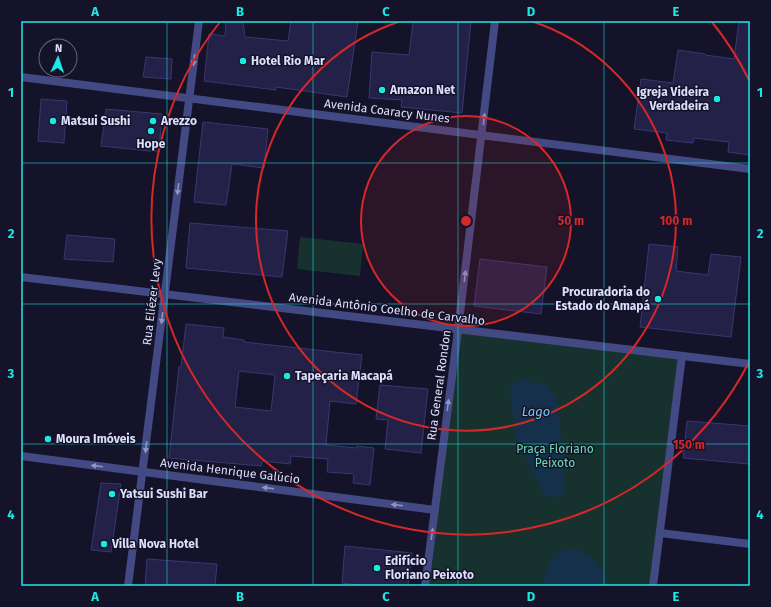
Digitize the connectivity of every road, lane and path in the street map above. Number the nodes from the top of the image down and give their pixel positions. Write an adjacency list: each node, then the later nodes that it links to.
1 (199, 21): 4 (street, Rua Eliézer Levy, one-way to 4)
2 (495, 21): 5 (street, Rua General Rondon, one-way to 2)
3 (21, 76): 4 (street, Avenida Coaracy Nunes)
4 (189, 98): 5 (street, Avenida Coaracy Nunes); 8 (street, Rua Eliézer Levy, one-way to 8)
5 (482, 135): 6 (street, Avenida Coaracy Nunes); 9 (street, Rua General Rondon, one-way to 5)
6 (750, 169)
7 (21, 277): 8 (street, Avenida Antônio Coelho de Carvalho)
8 (165, 295): 9 (street, Avenida Antônio Coelho de Carvalho); 13 (street, Rua Eliézer Levy, one-way to 13)
9 (458, 330): 10 (street, Avenida Antônio Coelho de Carvalho); 14 (street, Rua General Rondon, one-way to 9)
10 (682, 356): 11 (street, Avenida Antônio Coelho de Carvalho); 15 (street)
11 (750, 364)
12 (21, 456): 13 (street, Avenida Henrique Galúcio, one-way to 12)
13 (143, 471): 14 (street, Avenida Henrique Galúcio, one-way to 13); 17 (street, Rua Eliézer Levy)
14 (435, 510): 18 (street, Rua General Rondon, one-way to 14)
15 (660, 533): 16 (street); 19 (street)
16 (750, 544)
17 (128, 586)
18 (424, 586)
19 (653, 586)

